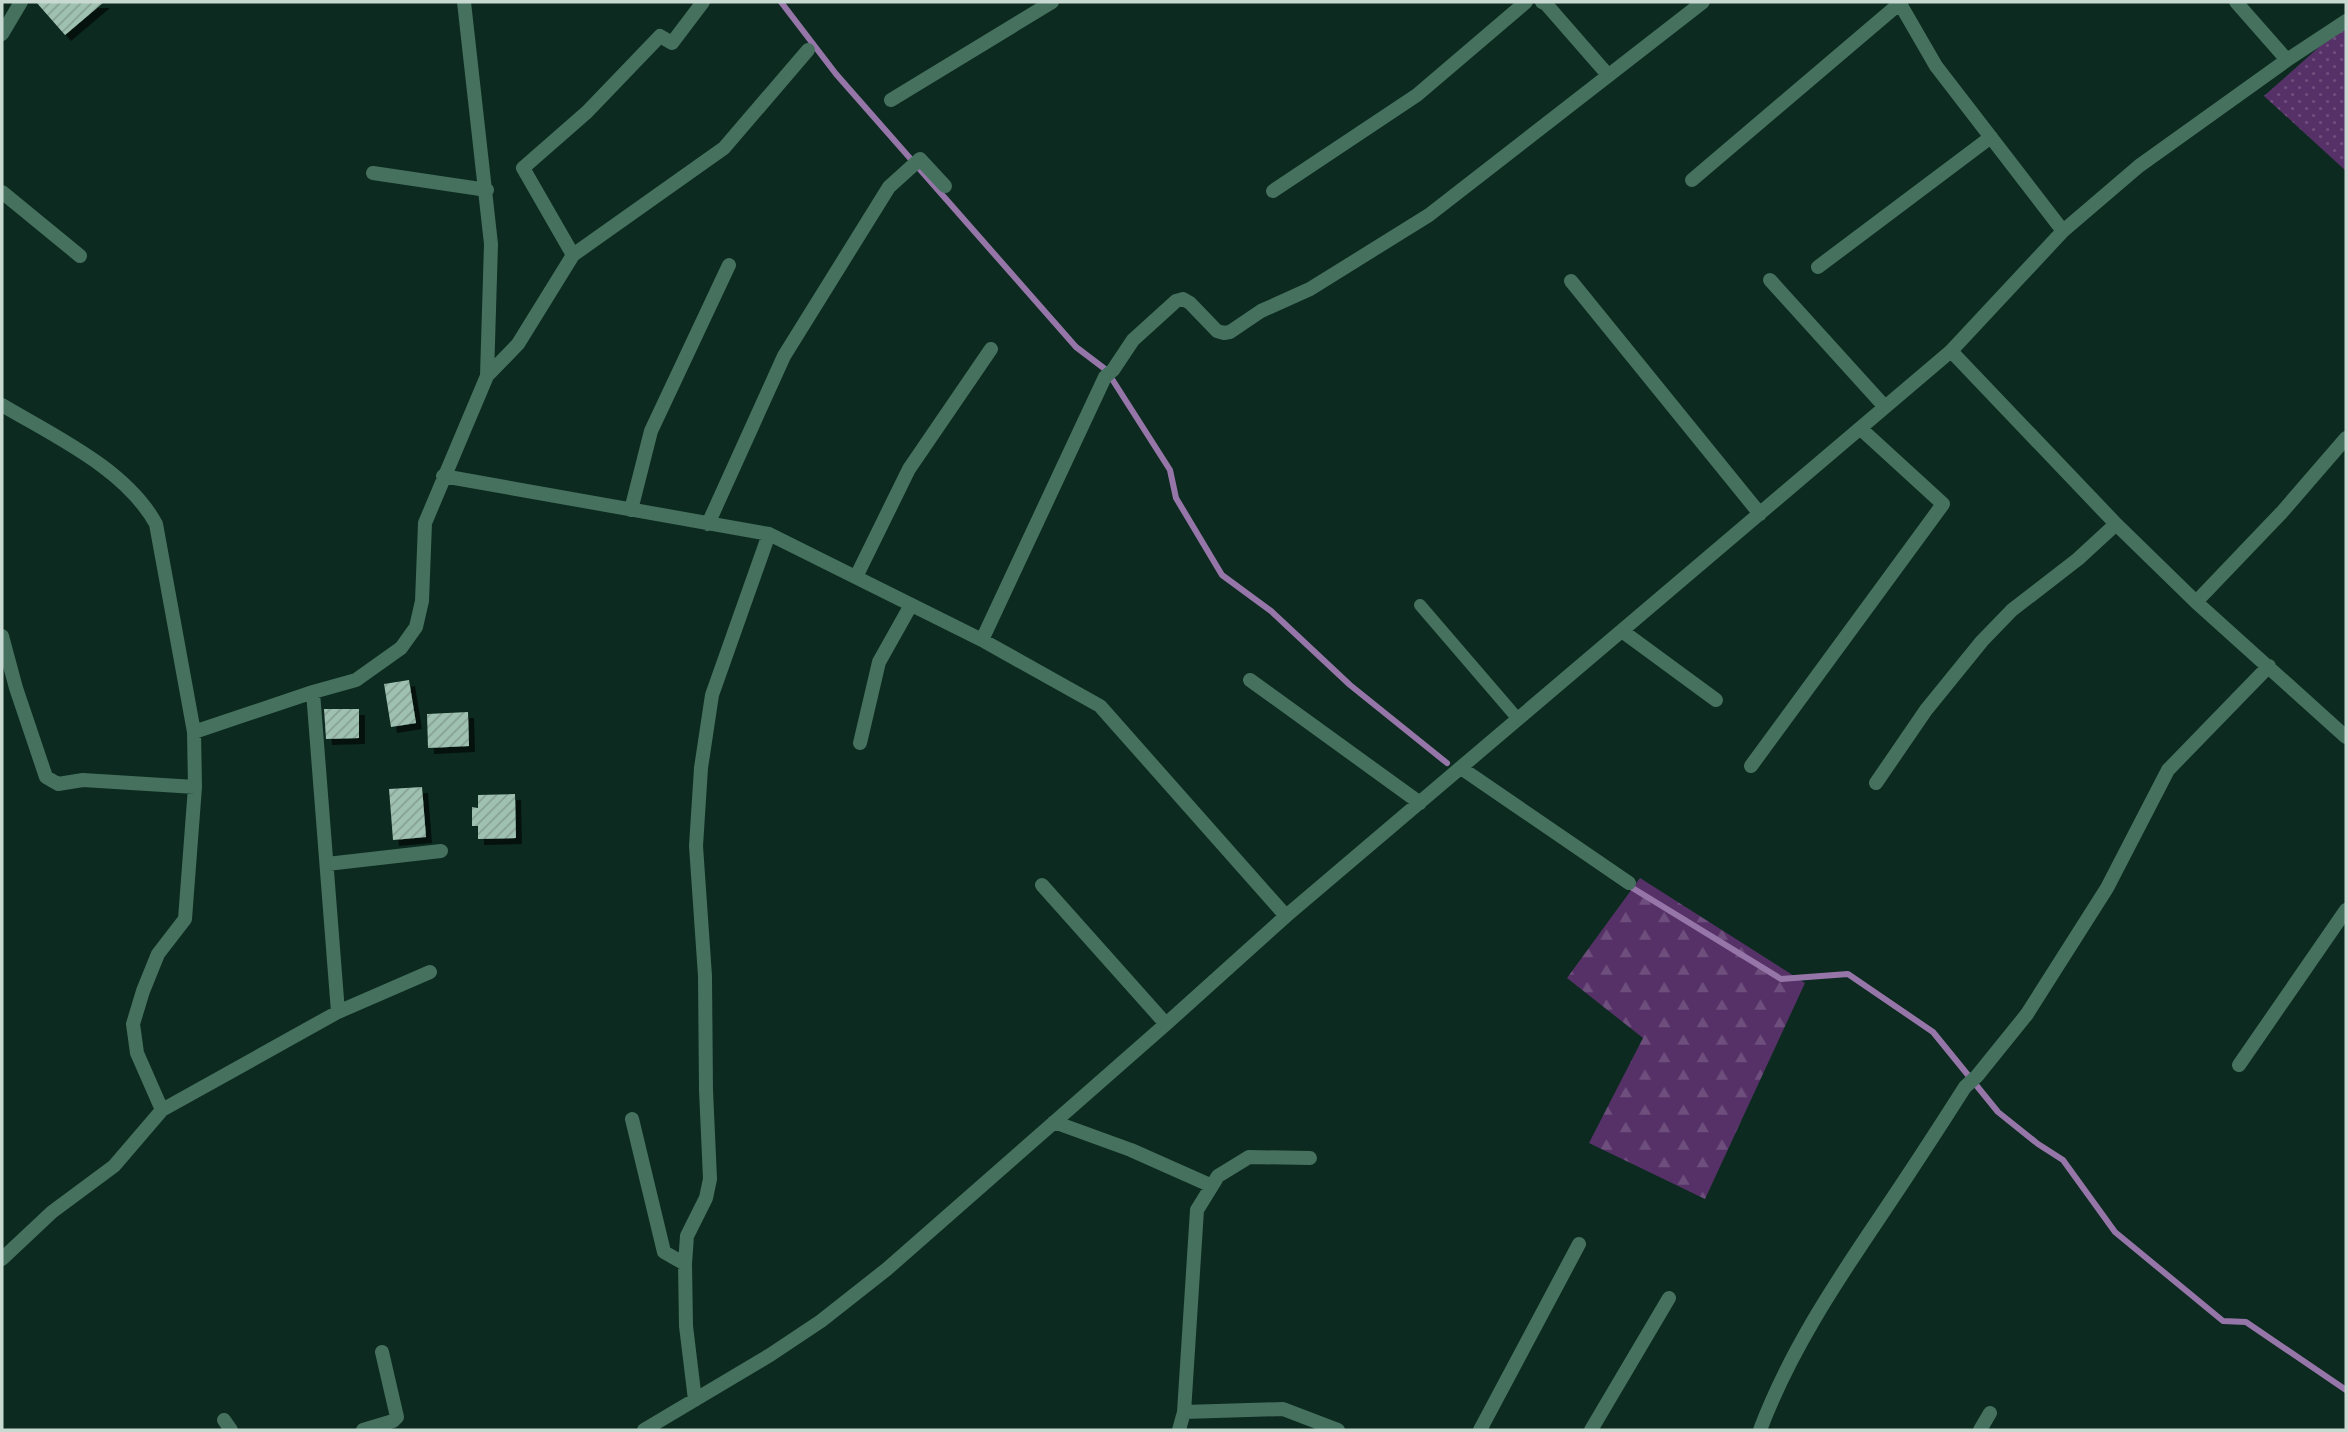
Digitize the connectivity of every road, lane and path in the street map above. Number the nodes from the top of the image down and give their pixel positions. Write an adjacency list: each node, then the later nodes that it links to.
1 (21, 2): 11 (street)
2 (464, 2): 20 (street)
3 (703, 2): 24 (street)
4 (1052, 2): 15 (street)
5 (1526, 2): 21 (street)
6 (1542, 2): 14 (street)
7 (1703, 2): 14 (street)
8 (2236, 2): 13 (street)
9 (1899, 3): 16 (street); 18 (street)
10 (2346, 21): 13 (street)
11 (2, 34)
12 (807, 50): 24 (street)
13 (2287, 60): 23 (street)
14 (1608, 75): 49 (street)
15 (891, 100)
16 (1991, 137): 23 (street); 27 (street)
17 (373, 173): 20 (street)
18 (1692, 180)
19 (944, 186): 40 (street)
20 (487, 190): 32 (street)
21 (1273, 191)
22 (2, 192): 25 (street)
23 (2063, 231): 31 (street)
24 (573, 255): 32 (street)
25 (80, 256)
26 (729, 265): 38 (street)
27 (1818, 267)
28 (1770, 279): 34 (street)
29 (1571, 281): 39 (street)
30 (990, 349): 43 (street)
31 (1951, 351): 34 (street); 41 (street)
32 (487, 376): 37 (street)
33 (2, 405): 57 (street)
34 (1885, 407): 35 (street)
35 (1861, 429): 39 (street); 60 (street)
36 (2346, 438): 44 (street)
37 (443, 477): 38 (street); 53 (street)
38 (631, 510): 40 (street)
39 (1760, 514): 47 (street)
40 (708, 524): 42 (street)
41 (2116, 524): 44 (street); 62 (street)
42 (769, 534): 43 (street); 82 (street)
43 (856, 577): 45 (street)
44 (2196, 602): 50 (street)
45 (911, 605): 49 (street); 59 (street)
46 (1420, 605): 56 (lane)
47 (1622, 631): 55 (street); 56 (street)
48 (2, 636): 52 (street)
49 (982, 640): 70 (street)
50 (2269, 666): 58 (street); 94 (street)
51 (1250, 680): 64 (street)
52 (16, 688): 54 (street); 63 (street)
53 (313, 692): 57 (street); 66 (street)
54 (2, 695)
55 (1716, 700)
56 (1518, 719): 61 (street)
57 (194, 732): 63 (street)
58 (2346, 737)
59 (860, 743)
60 (1751, 766)
61 (1461, 768): 64 (street); 67 (street)
62 (1876, 783)
63 (195, 787): 75 (street)
64 (1420, 803): 70 (street)
65 (441, 851): 66 (street)
66 (327, 864): 72 (street)
67 (1629, 883)
68 (1042, 885): 73 (street)
69 (2346, 911): 74 (street)
70 (1286, 916): 73 (street)
71 (430, 972): 72 (street)
72 (338, 1012): 75 (street)
73 (1167, 1024): 77 (street)
74 (2239, 1065)
75 (162, 1110): 81 (street)
76 (632, 1119): 82 (street)
77 (1054, 1122): 79 (street); 85 (street)
78 (1310, 1158): 79 (street)
79 (1212, 1186): 86 (street)
80 (1579, 1244): 92 (street)
81 (2, 1259)
82 (685, 1264): 85 (street)
83 (1669, 1298): 93 (street)
84 (382, 1352): 88 (street)
85 (695, 1400): 89 (street)
86 (1184, 1412): 90 (street); 91 (street)
87 (1990, 1413): 95 (street)
88 (363, 1430)
89 (644, 1430)
90 (1180, 1430)
91 (1338, 1430)
92 (1480, 1430)
93 (1591, 1430)
94 (1760, 1430)
95 (1980, 1430)

